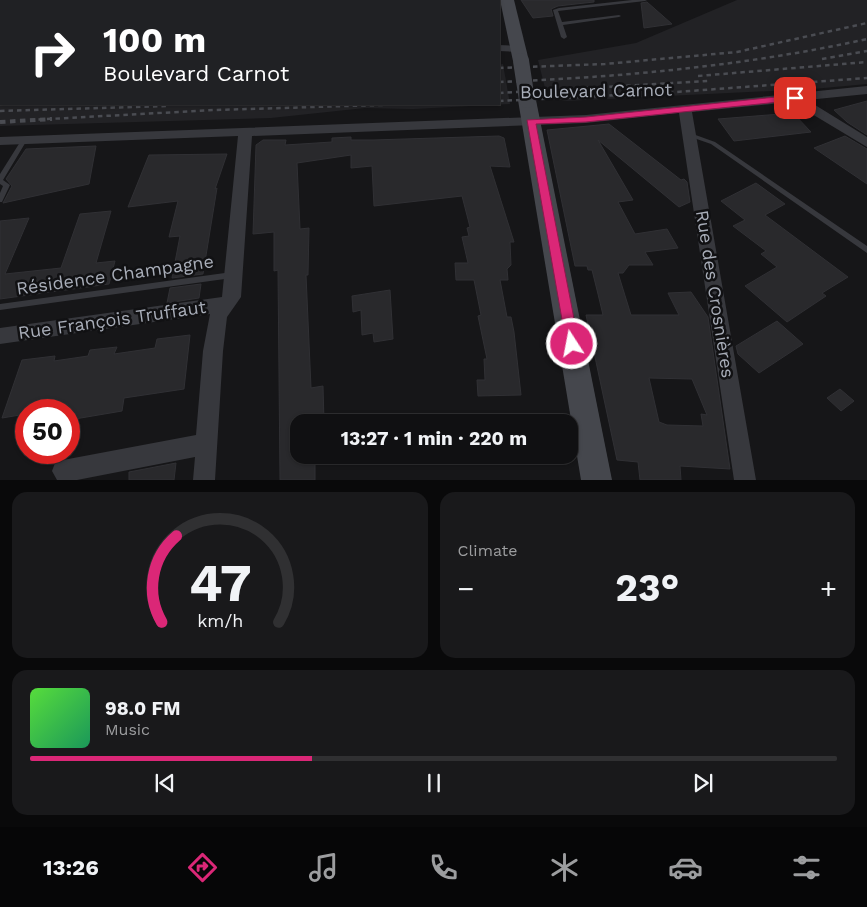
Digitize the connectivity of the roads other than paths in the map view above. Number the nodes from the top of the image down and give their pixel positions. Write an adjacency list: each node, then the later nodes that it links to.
1 (507, 0): 7 (main road)
2 (645, 0): 4 (lane)
3 (619, 16): 4 (lane)
4 (560, 24): 5 (lane)
5 (564, 37)
6 (500, 48): 7 (street)
7 (519, 55): 11 (main road, bridge)
8 (867, 90): 9 (street, Boulevard Carnot)
9 (795, 98): 10 (street, Boulevard Carnot); 16 (street)
10 (685, 108): 11 (street, Boulevard Carnot); 13 (street, Rue des Crosnières)
11 (529, 111): 12 (street, Boulevard Carnot); 27 (main road)
12 (245, 133): 14 (street, Boulevard Carnot); 20 (street)
13 (690, 136): 19 (lane); 28 (street, Rue des Crosnières)
14 (24, 140): 15 (street, Boulevard Carnot); 17 (lane)
15 (0, 141)
16 (867, 143)
17 (0, 181): 18 (lane)
18 (0, 200)
19 (867, 250)
20 (234, 274): 21 (street); 22 (lane, Résidence Champagne)
21 (224, 304): 23 (street, Rue François Truffaut); 24 (street)
22 (0, 307)
23 (0, 336)
24 (207, 444): 25 (street); 26 (street)
25 (63, 471)
26 (204, 480)
27 (597, 480)
28 (745, 480)

